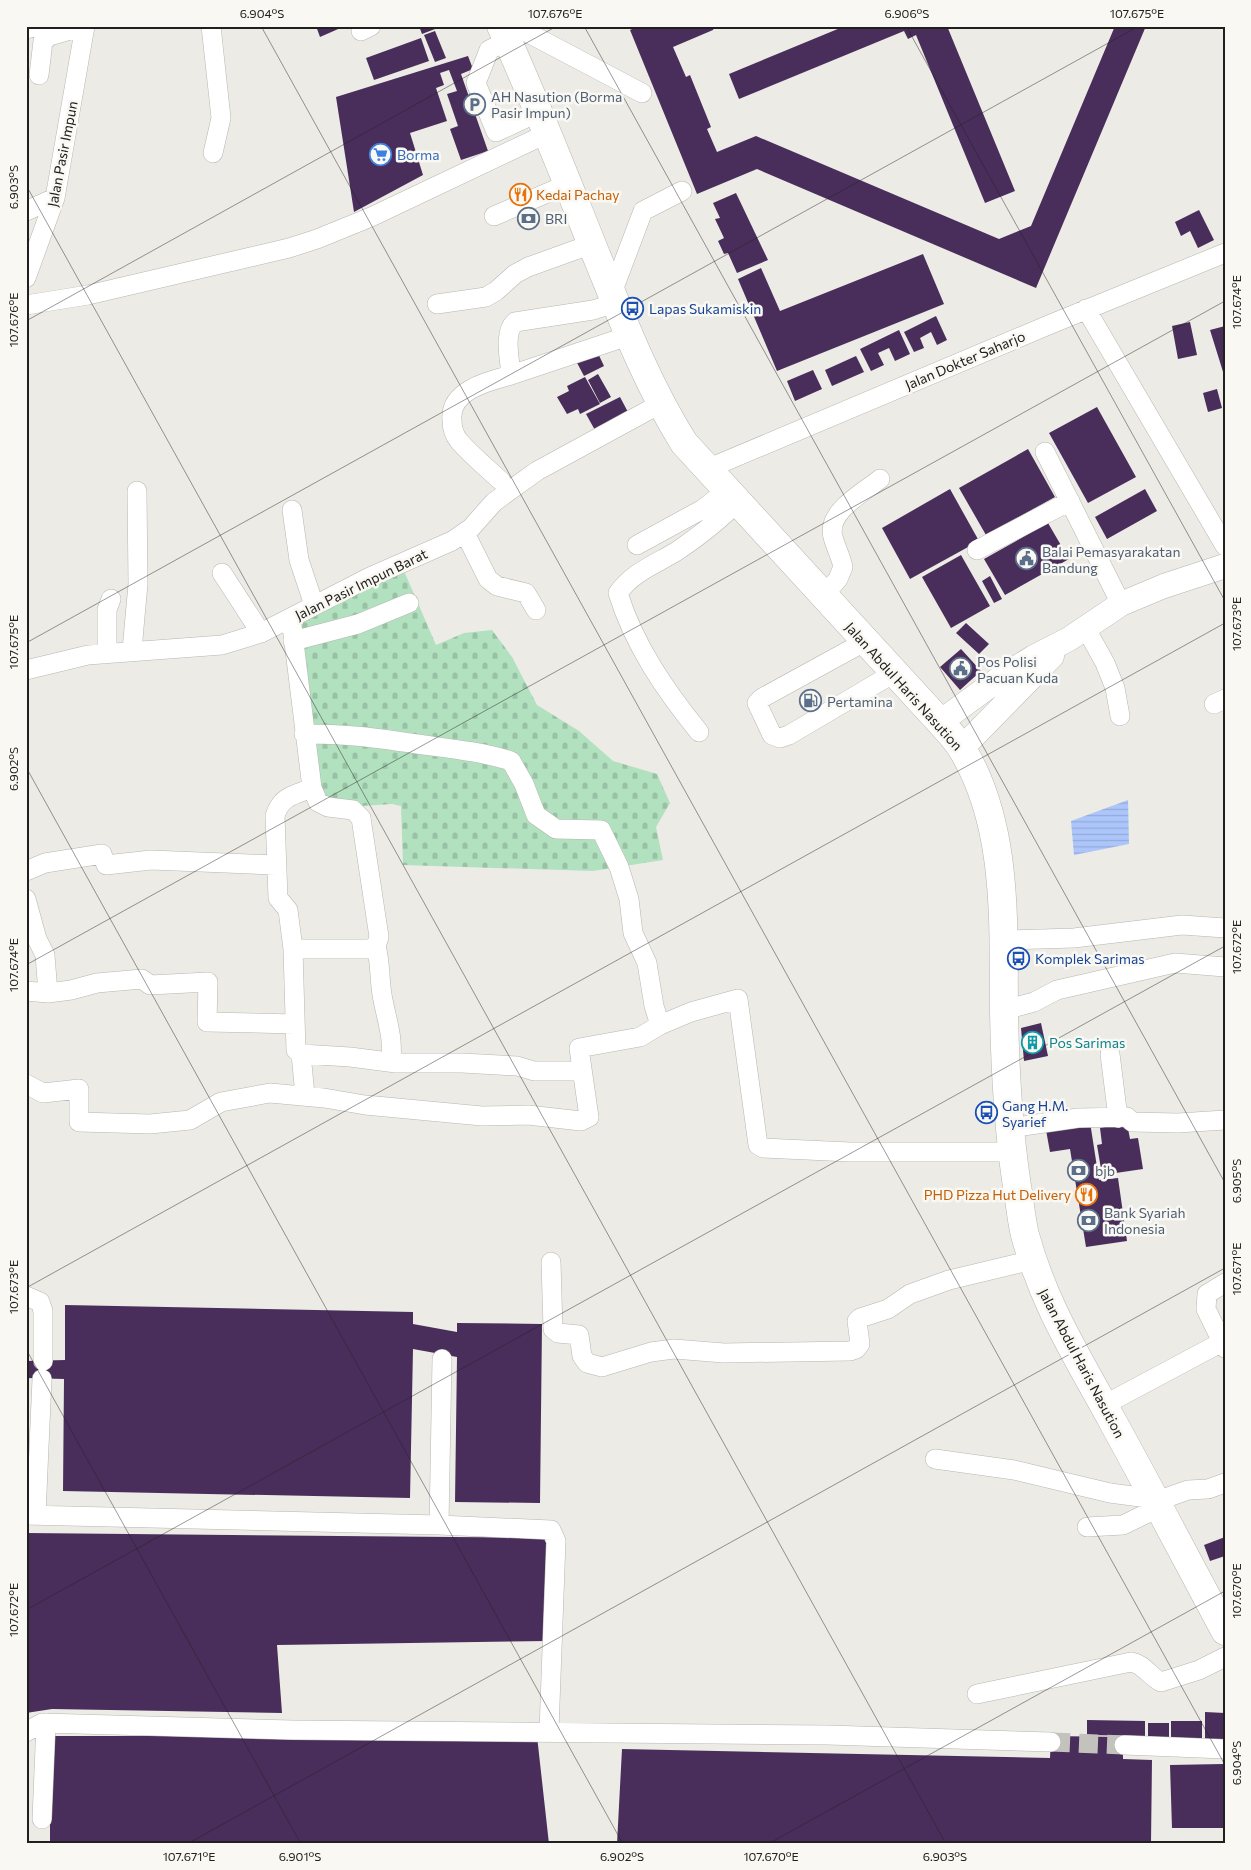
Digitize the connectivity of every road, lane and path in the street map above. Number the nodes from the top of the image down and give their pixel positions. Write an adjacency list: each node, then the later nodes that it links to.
1 (37, 26): 4 (street)
2 (85, 26): 6 (street); 12 (street, Jalan Pasir Impun)
3 (211, 26): 9 (street)
4 (26, 29)
5 (508, 31): 7 (street); 8 (highway, Jalan Abdul Haris Nasution); 8 (street)
6 (39, 75)
7 (642, 93)
8 (543, 122): 10 (highway, Jalan Abdul Haris Nasution); 20 (street)
9 (213, 153)
10 (568, 184): 14 (street); 15 (highway, Jalan Abdul Haris Nasution)
11 (682, 191): 18 (street)
12 (55, 198): 13 (street); 17 (street, Jalan Pasir Impun)
13 (26, 210)
14 (494, 216)
15 (592, 244): 18 (highway, Jalan Abdul Haris Nasution); 19 (street)
16 (1225, 253): 21 (street, Jalan Dokter Saharjo)
17 (26, 278)
18 (614, 298): 22 (highway, Jalan Abdul Haris Nasution); 23 (street)
19 (438, 304)
20 (26, 305)
21 (1086, 309): 26 (street, Jalan Dokter Saharjo); 35 (street)
22 (628, 336): 23 (street); 24 (highway, Jalan Abdul Haris Nasution)
23 (511, 375): 28 (street)
24 (660, 404): 26 (highway, Jalan Abdul Haris Nasution); 33 (street, Jalan Pasir Impun Barat)
25 (1045, 452): 31 (street)
26 (707, 469): 30 (highway, Jalan Abdul Haris Nasution)
27 (880, 479): 39 (street)
28 (501, 481)
29 (137, 491): 50 (street)
30 (732, 496): 34 (street); 39 (highway, Jalan Abdul Haris Nasution); 56 (street)
31 (1070, 501): 36 (street); 42 (street)
32 (292, 510): 43 (street)
33 (464, 533): 43 (street, Jalan Pasir Impun Barat); 44 (street)
34 (637, 546)
35 (1225, 546)
36 (977, 550)
37 (1225, 566): 42 (main road)
38 (222, 573): 46 (street)
39 (824, 595): 49 (highway, Jalan Abdul Haris Nasution)
40 (110, 599): 51 (street)
41 (409, 603): 48 (street)
42 (1121, 604): 47 (main road)
43 (314, 605): 45 (street, Jalan Pasir Impun Barat)
44 (536, 610)
45 (291, 618): 46 (street, Jalan Pasir Impun Barat); 48 (street)
46 (261, 633): 50 (street, Jalan Pasir Impun Barat)
47 (1077, 633): 54 (street); 55 (main road); 58 (main road)
48 (294, 641): 57 (street)
49 (866, 641): 53 (highway, Jalan Abdul Haris Nasution); 53 (street)
50 (132, 650): 51 (street, Jalan Pasir Impun Barat)
51 (107, 652): 52 (street, Jalan Pasir Impun Barat)
52 (26, 670)
53 (894, 673): 55 (highway, Jalan Abdul Haris Nasution)
54 (1120, 716)
55 (940, 722): 58 (highway, Jalan Abdul Haris Nasution)
56 (699, 732)
57 (304, 734): 59 (street); 73 (street)
58 (962, 748): 64 (highway, Jalan Abdul Haris Nasution)
59 (312, 788): 60 (street); 65 (street)
60 (276, 865): 61 (street); 66 (street)
61 (26, 870)
62 (26, 899): 69 (street)
63 (1225, 928): 64 (street)
64 (1004, 940): 71 (highway, Jalan Abdul Haris Nasution)
65 (376, 946): 66 (street); 76 (street)
66 (293, 948): 72 (street)
67 (1222, 966): 70 (street); 70 (street)
68 (26, 991): 69 (street)
69 (48, 993): 72 (street)
70 (1034, 1002): 71 (street)
71 (1004, 1010): 82 (highway, Jalan Abdul Haris Nasution)
72 (295, 1024): 74 (street)
73 (660, 1025): 77 (street); 82 (street)
74 (301, 1054): 76 (street); 79 (street)
75 (1110, 1054): 80 (street)
76 (391, 1062): 77 (street)
77 (582, 1071): 79 (street)
78 (26, 1084): 79 (street)
79 (305, 1096)
80 (1118, 1118): 81 (street); 82 (street)
81 (1225, 1120)
82 (1011, 1140): 83 (highway, Jalan Abdul Haris Nasution)
83 (1033, 1260): 84 (street); 89 (highway, Jalan Abdul Haris Nasution)
84 (551, 1262)
85 (1225, 1283): 87 (street)
86 (26, 1296): 93 (street)
87 (1223, 1345): 89 (street)
88 (442, 1359): 94 (street)
89 (1104, 1405): 92 (highway, Jalan Abdul Haris Nasution)
90 (935, 1459): 92 (street)
91 (1225, 1483): 92 (street)
92 (1157, 1502): 95 (street); 96 (highway, Jalan Abdul Haris Nasution)
93 (31, 1515): 94 (street)
94 (439, 1525): 101 (street)
95 (1087, 1527)
96 (1225, 1631)
97 (1225, 1658): 98 (street)
98 (977, 1694)
99 (46, 1723): 100 (street); 101 (street); 105 (street)
100 (26, 1732)
101 (549, 1732): 102 (street)
102 (1051, 1742)
103 (1124, 1745): 104 (street)
104 (1225, 1748)
105 (42, 1819)

